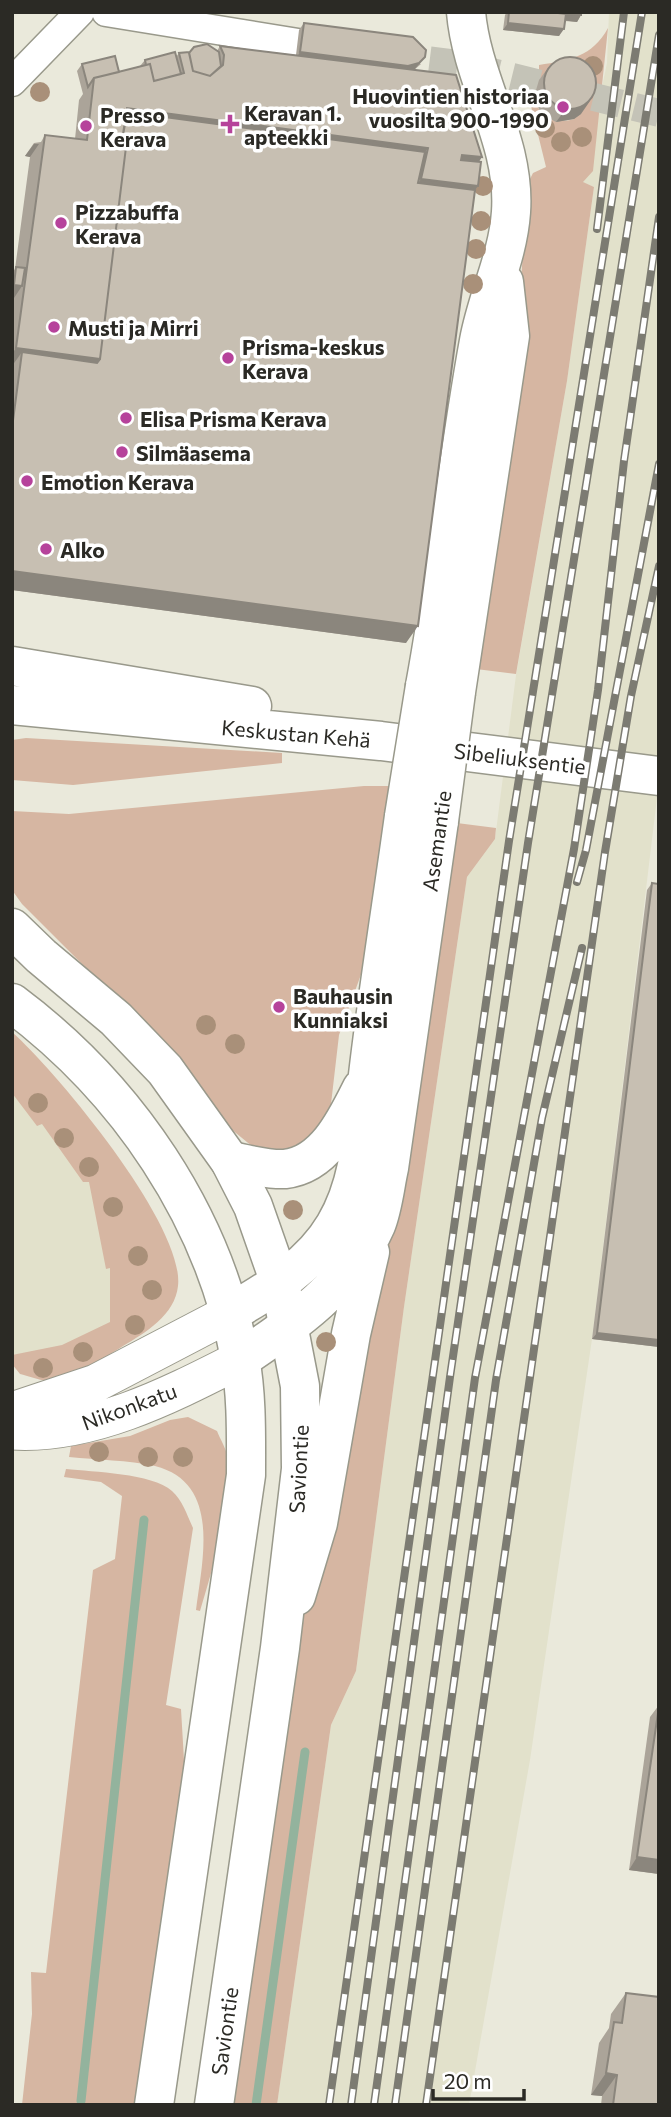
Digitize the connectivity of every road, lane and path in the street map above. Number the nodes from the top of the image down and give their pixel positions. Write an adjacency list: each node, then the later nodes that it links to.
1 (79, 12): 5 (street)
2 (106, 12): 4 (street)
3 (466, 12): 12 (main road, Asemantie, bridge)
4 (298, 43)
5 (12, 82)
6 (12, 666): 10 (main road, Keskustan Kehä)
7 (12, 705): 8 (main road, Keskustan Kehä)
8 (63, 712): 9 (main road); 10 (main road, Keskustan Kehä)
9 (12, 727)
10 (381, 741): 11 (main road, Sibeliuksentie)
11 (659, 776)
12 (422, 819): 15 (main road, Asemantie); 17 (main road, Asemantie)
13 (12, 928): 16 (main road, Saviontie)
14 (12, 1003): 19 (main road)
15 (368, 1077): 16 (main road); 18 (main road, Asemantie)
16 (230, 1161): 18 (main road, Saviontie)
17 (377, 1223): 20 (main road, Asemantie); 24 (main road)
18 (280, 1283): 19 (main road, Asemantie); 20 (main road, Saviontie)
19 (229, 1313): 21 (main road); 22 (street, Nikonkatu)
20 (289, 1326): 21 (main road, Asemantie); 24 (main road, Saviontie)
21 (241, 1359): 23 (street, Nikonkatu); 25 (main road)
22 (12, 1411)
23 (12, 1430)
24 (280, 1648): 26 (main road, Saviontie)
25 (154, 2105)
26 (214, 2105)

